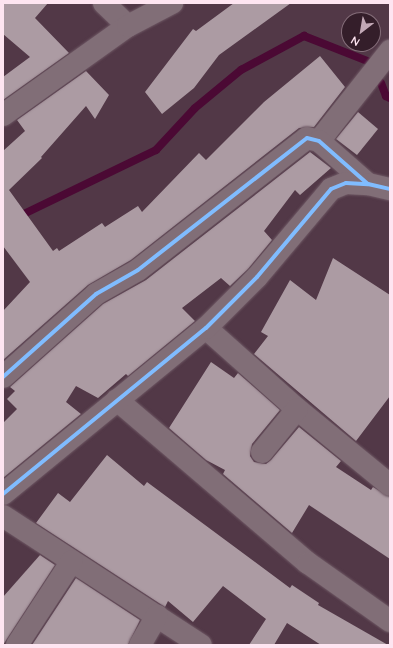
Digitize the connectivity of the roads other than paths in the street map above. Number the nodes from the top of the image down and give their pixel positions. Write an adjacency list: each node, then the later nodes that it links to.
1 (104, 3): 3 (street)
2 (172, 3): 3 (street)
3 (128, 26): 5 (street)
4 (390, 51): 6 (street)
5 (3, 116)
6 (319, 141): 7 (street); 10 (street)
7 (368, 184): 8 (street); 9 (street)
8 (390, 189)
9 (206, 328): 11 (street); 12 (street)
10 (3, 377)
11 (117, 400): 15 (street); 19 (street)
12 (297, 409): 13 (street); 14 (street)
13 (262, 452)
14 (390, 485)
15 (3, 494)
16 (3, 516): 17 (street)
17 (72, 561): 18 (street); 20 (street)
18 (156, 616): 21 (street); 22 (street)
19 (390, 621)
20 (17, 645)
21 (140, 645)
22 (201, 645)

